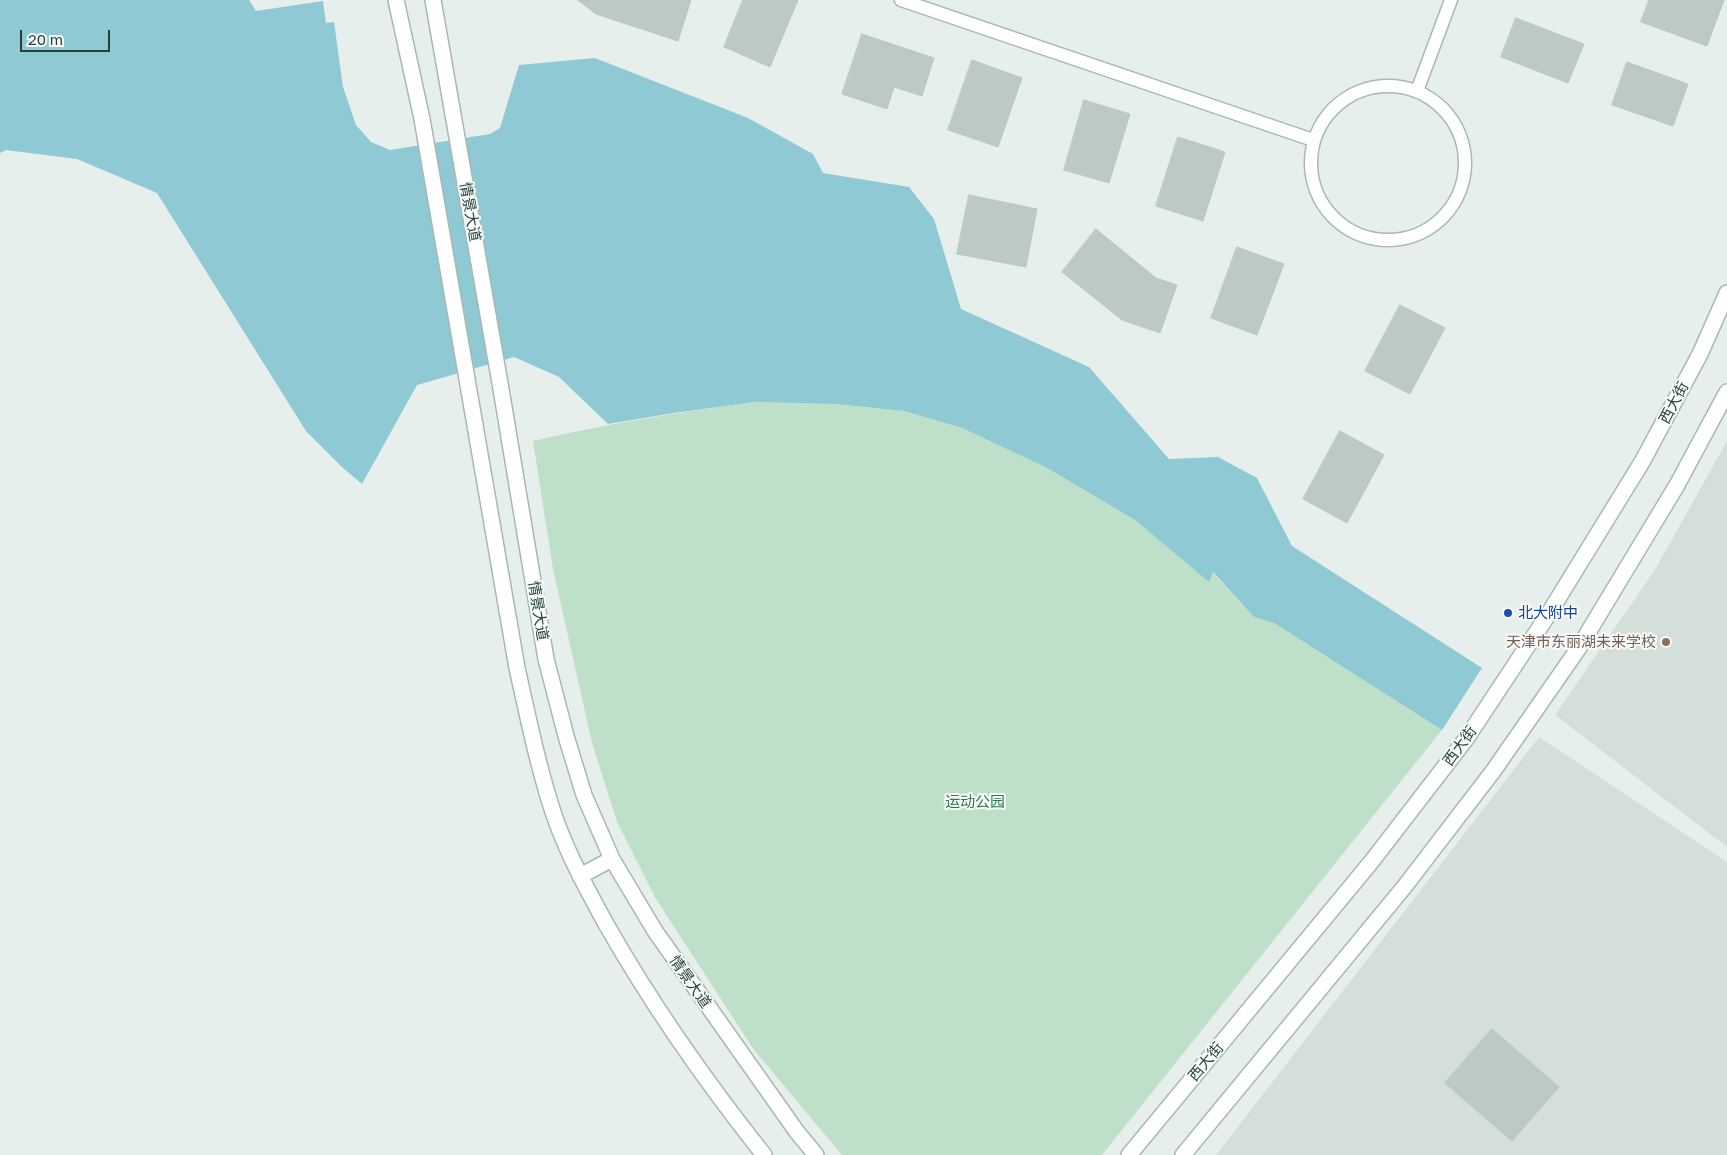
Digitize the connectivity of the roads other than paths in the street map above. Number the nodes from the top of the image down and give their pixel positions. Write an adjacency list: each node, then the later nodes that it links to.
1 (396, 0): 10 (street, 情景大道)
2 (433, 0): 9 (street, 情景大道)
3 (901, 0): 6 (lane)
4 (1451, 0): 5 (lane)
5 (1417, 90): 6 (lane); 6 (lane)
6 (1313, 140)
7 (1727, 294): 13 (street, 西大街)
8 (1727, 392): 14 (street)
9 (612, 859): 10 (street); 12 (street, 情景大道)
10 (580, 876): 11 (street, 情景大道)
11 (764, 1155)
12 (816, 1155)
13 (1129, 1155)
14 (1183, 1155)

